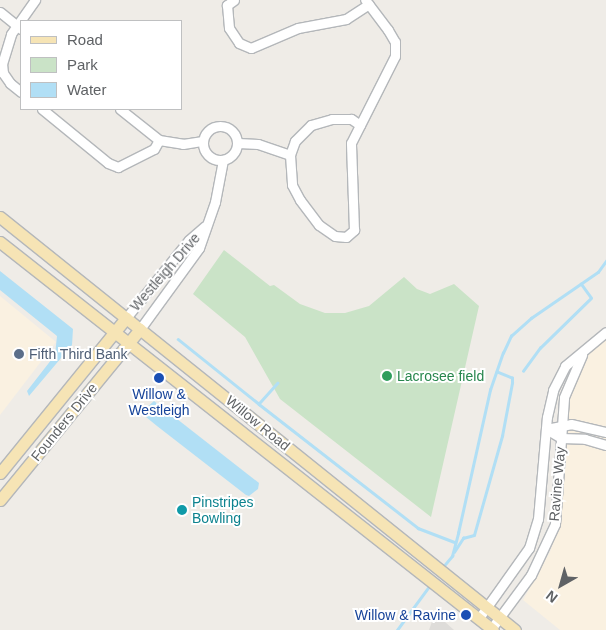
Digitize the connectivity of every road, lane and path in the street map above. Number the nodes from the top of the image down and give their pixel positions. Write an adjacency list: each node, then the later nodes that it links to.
1 (35, 0): 5 (street)
2 (234, 0): 3 (street)
3 (367, 2): 10 (street)
4 (0, 12): 6 (street)
5 (23, 20)
6 (19, 27): 7 (street)
7 (20, 91)
8 (43, 110): 11 (street)
9 (121, 110): 11 (street)
10 (360, 124): 14 (street); 14 (street)
11 (159, 140): 12 (street)
12 (203, 141): 13 (street); 15 (street)
13 (238, 143): 14 (street); 15 (street)
14 (290, 155)
15 (223, 160): 17 (street, Westleigh Drive)
16 (0, 217): 19 (main road, Willow Road)
17 (205, 226): 19 (street, Westleigh Drive); 20 (street, Westleigh Drive)
18 (0, 242): 21 (main road, Willow Road)
19 (126, 318): 20 (main road, Willow Road); 21 (main road, Founders Drive)
20 (140, 329): 23 (main road, Founders Drive); 32 (main road, Willow Road)
21 (113, 332): 23 (main road, Willow Road); 30 (main road, Founders Drive)
22 (606, 332): 24 (street, Ravine Way)
23 (128, 344): 31 (main road, Founders Drive); 32 (main road, Willow Road)
24 (582, 355): 25 (street, Ravine Way); 26 (street, Ravine Way)
25 (562, 424): 26 (street); 27 (street); 28 (street, Ravine Way)
26 (546, 429): 28 (street); 33 (street, Ravine Way)
27 (606, 432)
28 (561, 438): 29 (street); 35 (street, Ravine Way)
29 (606, 444)
30 (0, 474)
31 (0, 500)
32 (431, 571): 33 (main road, Willow Road); 34 (main road, Willow Road)
33 (486, 608): 34 (street, Ravine Way); 35 (main road, Willow Road)
34 (479, 618): 36 (main road, Willow Road)
35 (499, 618): 36 (street, Ravine Way); 37 (main road, Willow Road)
36 (492, 629)
37 (515, 630)

